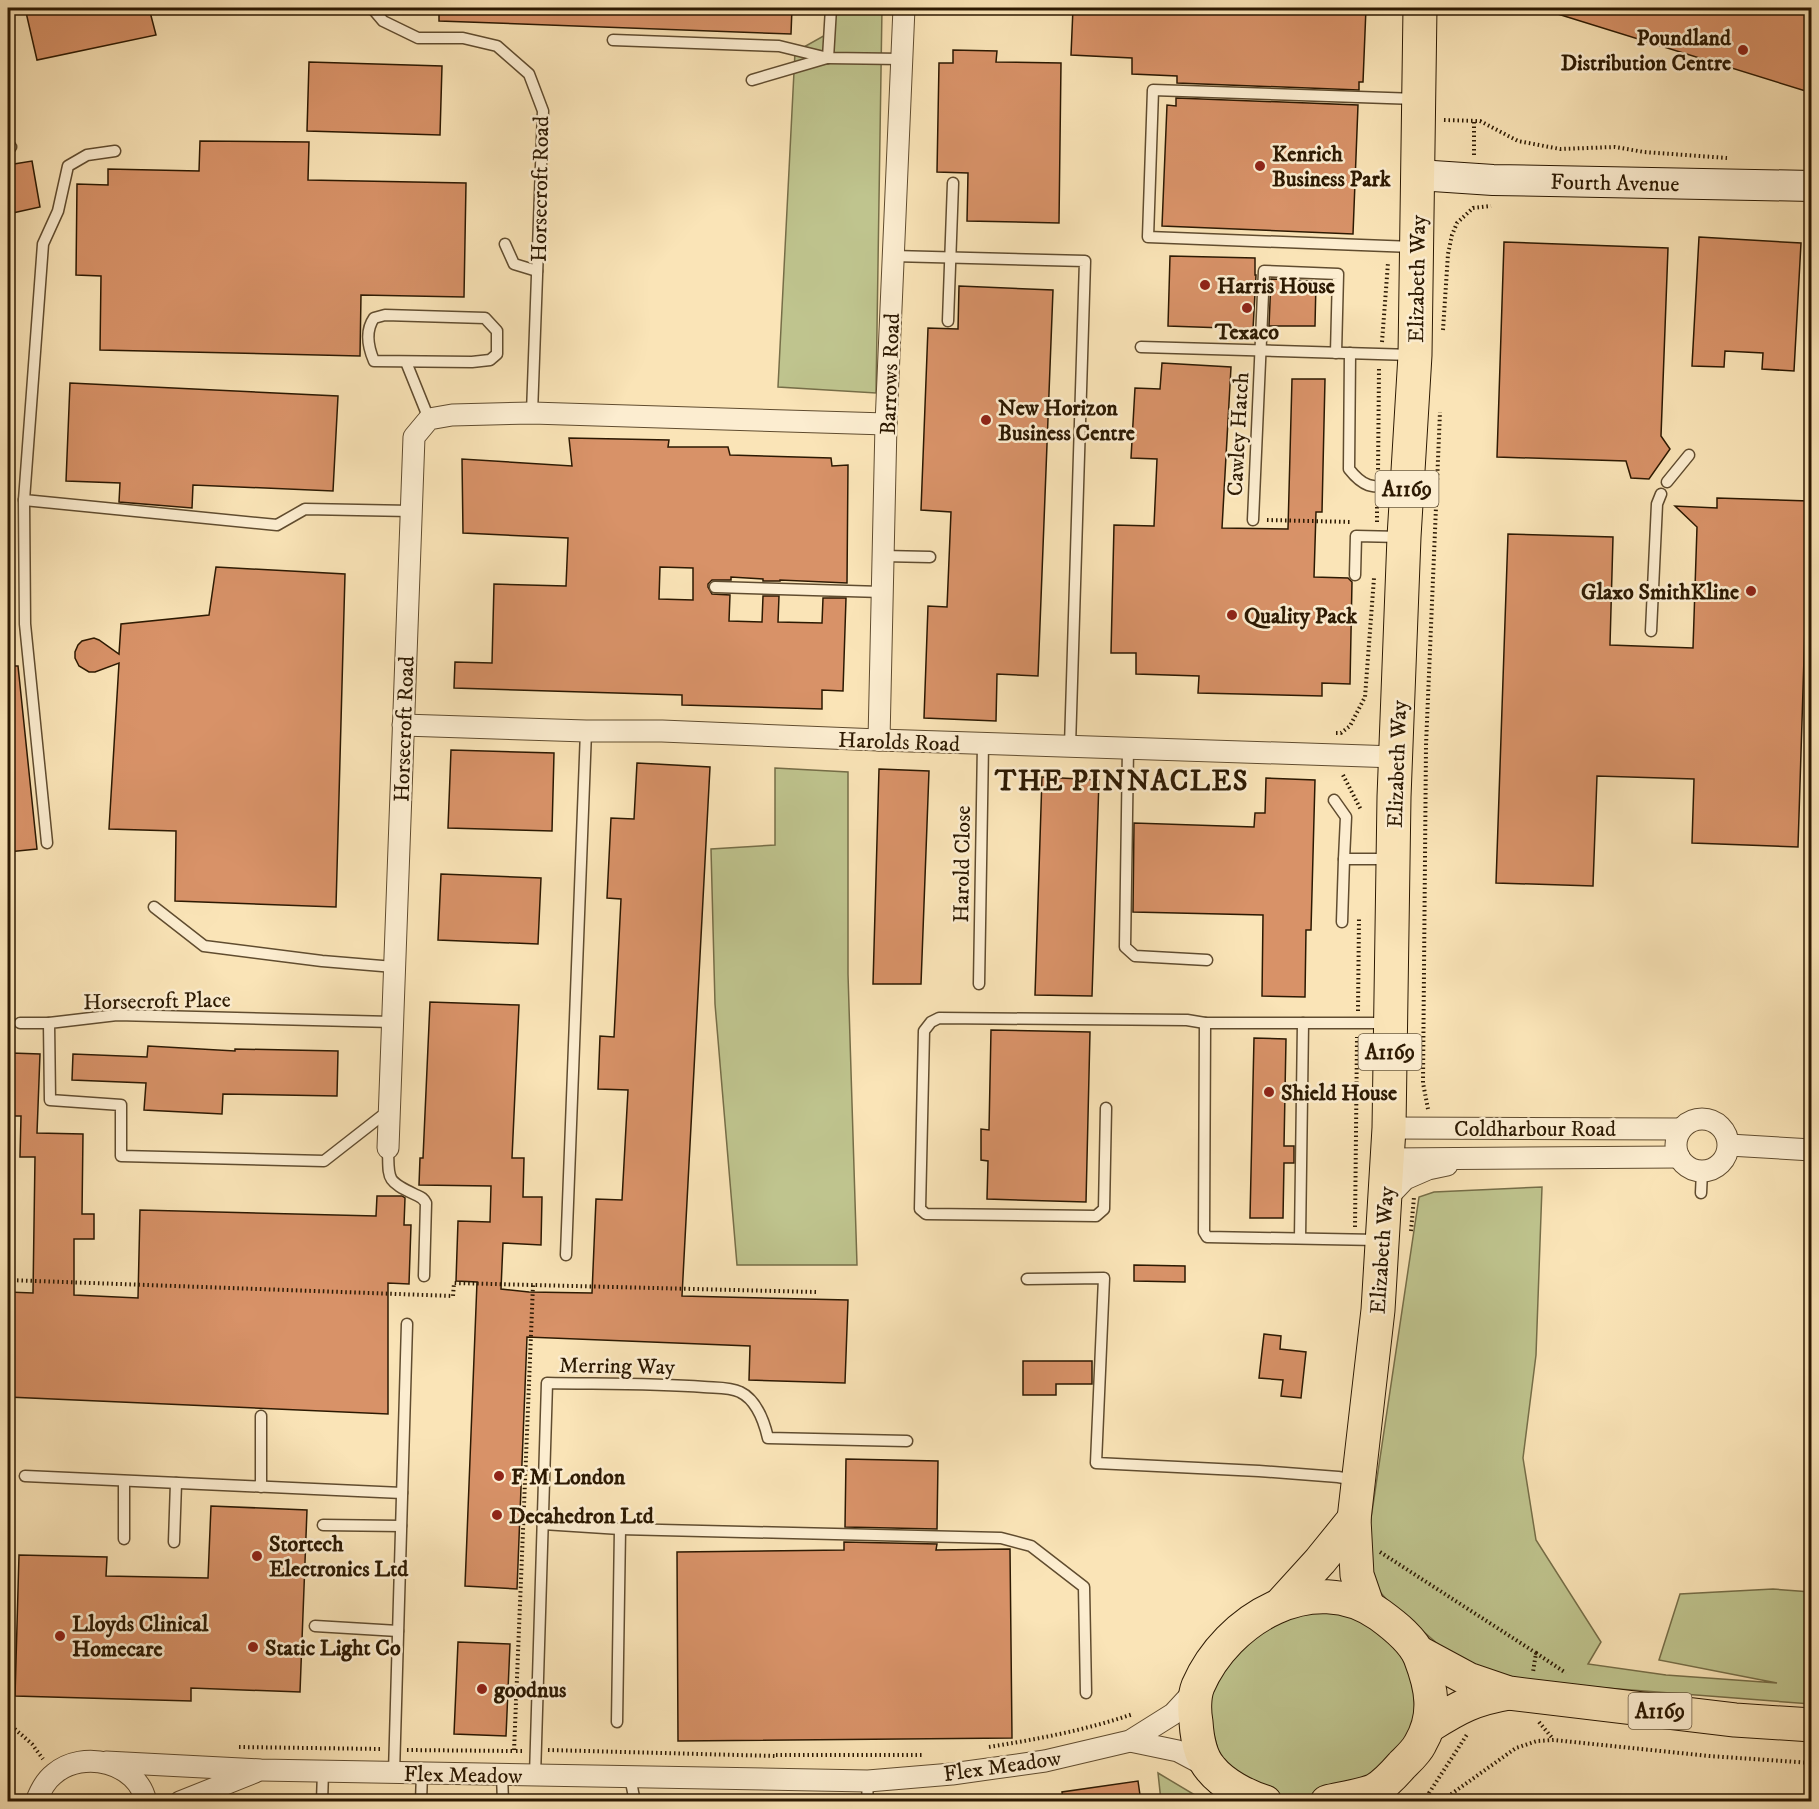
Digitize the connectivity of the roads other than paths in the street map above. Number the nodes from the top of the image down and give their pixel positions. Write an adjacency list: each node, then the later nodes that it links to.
1 (372, 8): 18 (lane, Horsecroft Road)
2 (831, 8): 6 (lane)
3 (904, 8): 7 (street, Barrows Road)
4 (1420, 8): 9 (main road, Elizabeth Way / A1169)
5 (613, 40): 6 (lane)
6 (828, 58): 7 (lane); 8 (lane)
7 (902, 59): 16 (street, Barrows Road)
8 (752, 80)
9 (1430, 110): 11 (main road, Elizabeth Way / A1169); 15 (lane)
10 (116, 151): 33 (lane)
11 (1418, 175): 13 (street, Fourth Avenue); 15 (main road, Elizabeth Way / A1169)
12 (953, 183): 17 (lane)
13 (1812, 186)
14 (506, 243): 18 (lane)
15 (1417, 247): 24 (main road, Elizabeth Way / A1169)
16 (893, 256): 17 (lane); 28 (street, Barrows Road)
17 (951, 257): 19 (lane); 47 (lane)
18 (537, 271): 26 (lane, Horsecroft Road)
19 (948, 321)
20 (1141, 347): 21 (lane, Cawley Hatch)
21 (1261, 351): 22 (lane, Cawley Hatch); 22 (lane); 35 (lane, Cawley Hatch)
22 (1336, 353): 23 (lane, Cawley Hatch)
23 (1350, 353): 24 (lane, Cawley Hatch); 31 (lane)
24 (1415, 355): 31 (main road, Elizabeth Way / A1169)
25 (406, 362): 25 (lane); 27 (lane)
26 (532, 413): 27 (street); 28 (street)
27 (429, 419): 34 (street, Horsecroft Road)
28 (886, 424): 37 (street, Barrows Road)
29 (1689, 455): 30 (lane)
30 (1667, 482)
31 (1407, 486): 36 (main road, Elizabeth Way / A1169)
32 (1661, 494): 42 (lane)
33 (24, 500): 34 (lane); 51 (lane)
34 (411, 512): 43 (street, Horsecroft Road)
35 (1253, 520)
36 (1404, 537): 39 (lane); 49 (main road, Elizabeth Way / A1169)
37 (883, 556): 38 (lane); 41 (street, Barrows Road)
38 (930, 557)
39 (1355, 575)
40 (715, 587): 41 (lane)
41 (882, 592): 45 (street, Barrows Road)
42 (1651, 631)
43 (403, 725): 44 (street, Harolds Road); 57 (street, Horsecroft Road)
44 (586, 731): 45 (street, Harolds Road); 79 (lane)
45 (879, 740): 46 (street, Harolds Road)
46 (983, 744): 47 (street, Harolds Road); 58 (lane, Harold Close)
47 (1070, 747): 48 (street, Harolds Road)
48 (1128, 748): 49 (street, Harolds Road); 56 (lane)
49 (1396, 758): 53 (main road, Elizabeth Way / A1169)
50 (1334, 800): 52 (lane)
51 (46, 843)
52 (1344, 859): 53 (lane); 55 (lane)
53 (1392, 859): 64 (main road, Elizabeth Way / A1169)
54 (154, 907): 57 (lane)
55 (1342, 922)
56 (1207, 960)
57 (394, 967): 59 (street, Horsecroft Road)
58 (979, 984)
59 (392, 1022): 61 (lane, Horsecroft Place); 66 (street, Horsecroft Road)
60 (20, 1023): 61 (lane, Horsecroft Place)
61 (49, 1023): 66 (lane)
62 (1205, 1023): 63 (lane); 65 (lane); 77 (lane)
63 (1303, 1023): 64 (lane); 77 (lane)
64 (1391, 1023): 68 (main road, Elizabeth Way / A1169)
65 (1106, 1108)
66 (390, 1110): 70 (street, Horsecroft Road)
67 (1681, 1129): 68 (street, Coldharbour Road); 69 (street, Coldharbour Road); 72 (street)
68 (1388, 1144): 73 (street, Coldharbour Road); 76 (main road, Elizabeth Way / A1169)
69 (1729, 1145): 71 (street); 74 (street)
70 (388, 1148): 80 (lane)
71 (1812, 1150)
72 (1679, 1157): 73 (street, Coldharbour Road); 74 (street)
73 (1474, 1158): 76 (street, Coldharbour Road)
74 (1702, 1171): 75 (lane)
75 (1701, 1193)
76 (1385, 1200): 78 (main road, Elizabeth Way / A1169)
77 (1300, 1238): 78 (lane)
78 (1382, 1240): 87 (main road, Elizabeth Way / A1169)
79 (566, 1255)
80 (424, 1276)
81 (1027, 1279): 87 (lane)
82 (407, 1324): 90 (lane)
83 (261, 1416): 89 (lane)
84 (907, 1441): 92 (lane, Merring Way)
85 (24, 1476): 86 (lane)
86 (124, 1481): 88 (lane); 96 (lane)
87 (1358, 1481): 91 (main road, Elizabeth Way / A1169)
88 (176, 1483): 89 (lane); 97 (lane)
89 (261, 1487): 90 (lane)
90 (402, 1493): 94 (lane)
91 (1354, 1519): 98 (main road); 99 (main road, Elizabeth Way / A1169)
92 (543, 1524): 95 (lane); 117 (lane, Merring Way)
93 (322, 1525): 94 (lane)
94 (401, 1526): 101 (lane)
95 (620, 1529): 105 (lane); 106 (lane)
96 (124, 1539)
97 (174, 1542)
98 (1281, 1604): 99 (main road); 104 (main road)
99 (1368, 1607): 102 (main road)
100 (315, 1626): 101 (lane)
101 (398, 1631): 114 (lane)
102 (1418, 1652): 103 (main road, A1169); 108 (main road)
103 (1520, 1686): 107 (main road, A1169); 108 (main road, A1169)
104 (1198, 1687): 109 (street, Flex Meadow); 111 (main road)
105 (1086, 1693)
106 (617, 1722)
107 (1812, 1725)
108 (1429, 1726): 120 (main road)
109 (1130, 1742): 111 (street, Flex Meadow); 119 (street, Flex Meadow)
110 (106, 1762): 112 (street, Flex Meadow); 121 (street, Flex Meadow); 122 (street)
111 (1210, 1769): 128 (main road)
112 (261, 1770): 113 (street, Flex Meadow); 123 (street, Flex Meadow)
113 (323, 1771): 114 (street, Flex Meadow); 124 (lane)
114 (394, 1773): 115 (street, Flex Meadow)
115 (422, 1773): 116 (street, Flex Meadow); 125 (lane)
116 (502, 1775): 117 (street, Flex Meadow); 126 (lane)
117 (535, 1776): 118 (street, Flex Meadow)
118 (630, 1777): 119 (street, Flex Meadow); 127 (lane)
119 (867, 1791)
120 (1379, 1796): 129 (main road)
121 (36, 1802)
122 (146, 1802)
123 (180, 1802)
124 (322, 1802)
125 (421, 1802)
126 (503, 1802)
127 (635, 1802)
128 (1265, 1802)
129 (1327, 1802)

